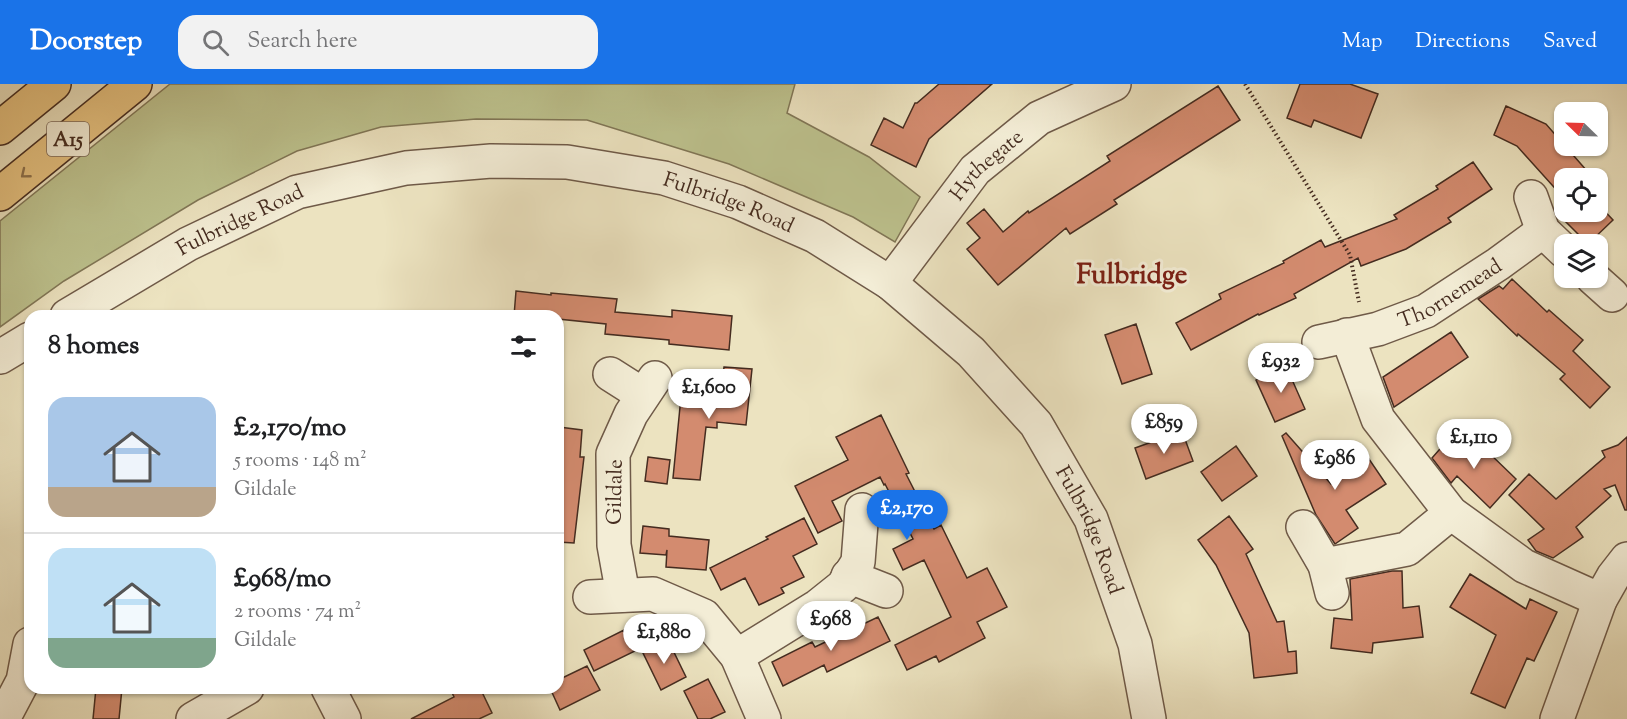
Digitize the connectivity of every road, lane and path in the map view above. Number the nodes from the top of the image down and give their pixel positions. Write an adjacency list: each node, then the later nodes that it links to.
1 (54, 84): 5 (highway, A15)
2 (135, 84): 6 (highway, A15, one-way to 6)
3 (1113, 84): 9 (street, Hythegate)
4 (1245, 84): 11 (path)
5 (0, 128)
6 (0, 194)
7 (1531, 197): 8 (street, Thornemead)
8 (1554, 241): 11 (street, Thornemead)
9 (890, 283): 10 (street, Fulbridge Road); 33 (street, Fulbridge Road)
10 (77, 310)
11 (1344, 336): 16 (street)
12 (24, 343): 13 (street)
13 (0, 357)
14 (610, 374): 21 (street, Gildale)
15 (862, 510): 19 (street)
16 (1451, 513): 17 (street); 23 (street)
17 (1303, 527)
18 (1627, 559): 23 (street)
19 (848, 576): 20 (street); 24 (street)
20 (886, 591)
21 (623, 596): 22 (street); 24 (street)
22 (590, 597)
23 (1600, 600): 28 (street)
24 (737, 656): 32 (street)
25 (24, 672): 29 (street)
26 (237, 694): 30 (street)
27 (331, 694): 31 (street)
28 (1562, 718)
29 (3, 719)
30 (193, 719)
31 (344, 719)
32 (764, 719)
33 (1149, 719)

